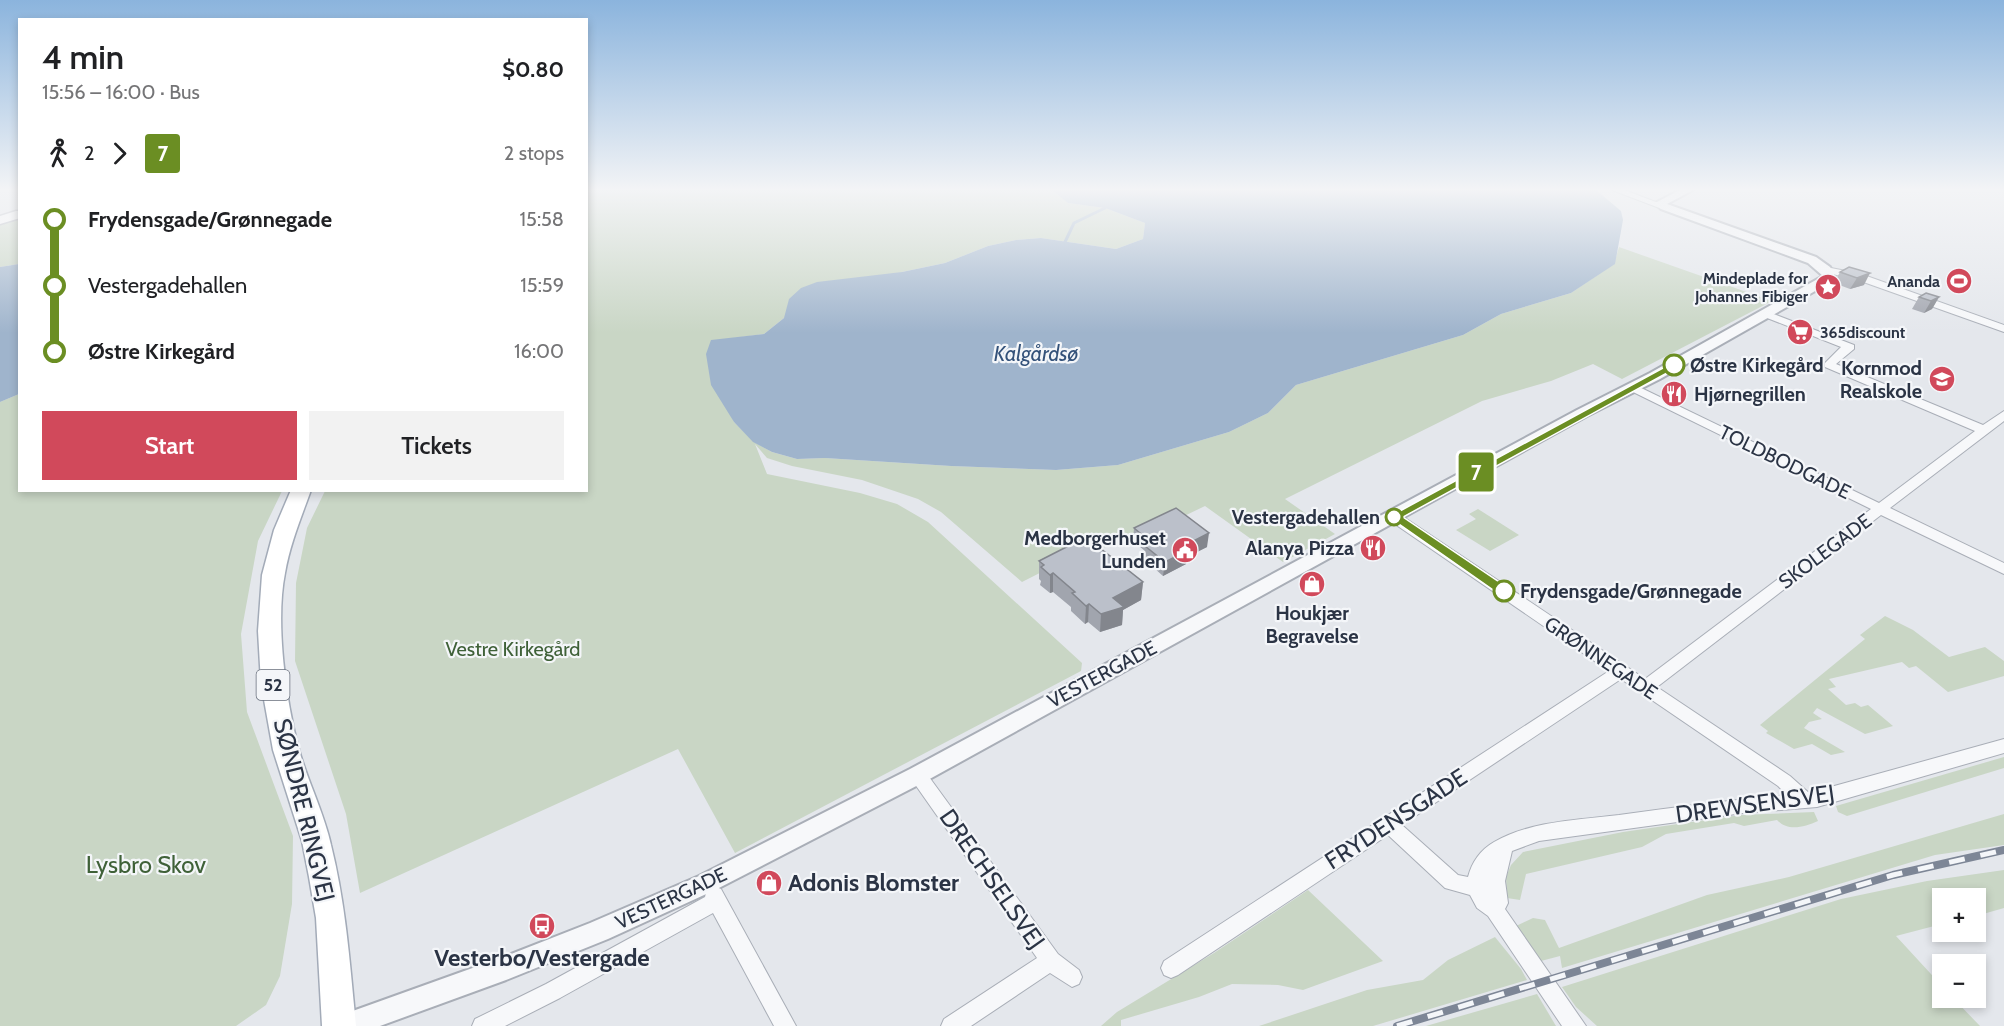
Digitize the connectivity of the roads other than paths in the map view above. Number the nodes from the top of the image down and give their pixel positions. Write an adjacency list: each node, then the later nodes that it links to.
1 (1750, 238): 2 (street)
2 (1826, 270): 3 (street, VESTERGADE); 4 (street)
3 (1766, 314): 5 (street, VESTERGADE); 7 (street)
4 (2004, 329)
5 (1631, 387): 9 (street, TOLDBODGADE); 10 (street, VESTERGADE)
6 (2004, 415): 7 (street, SKOLEGADE)
7 (1984, 430): 9 (street, SKOLEGADE)
8 (300, 492): 25 (main road, SØNDRE RINGVEJ / 52)
9 (1881, 508): 11 (street, TOLDBODGADE); 13 (street, SKOLEGADE)
10 (1394, 517): 12 (street, GRØNNEGADE); 15 (street, VESTERGADE)
11 (2004, 569)
12 (1621, 671): 13 (street, GRØNNEGADE); 17 (street, FRYDENSGADE)
13 (1645, 687): 16 (street, GRØNNEGADE)
14 (2004, 746): 16 (street, DREWSENSVEJ)
15 (918, 775): 20 (street, VESTERGADE); 22 (street, DRECHSELSVEJ)
16 (1805, 801): 18 (street, DREWSENSVEJ)
17 (1389, 824): 19 (street); 23 (street, FRYDENSGADE)
18 (1504, 847): 19 (street, DREWSENSVEJ); 21 (street)
19 (1476, 888): 21 (street)
20 (712, 892): 26 (street, VESTERGADE); 27 (street); 28 (street)
21 (1495, 910): 30 (street)
22 (1051, 962): 24 (street, DRECHSELSVEJ); 29 (street)
23 (1171, 968)
24 (1072, 977)
25 (339, 1026)
26 (345, 1026)
27 (483, 1026)
28 (785, 1026)
29 (952, 1026)
30 (1575, 1026)

